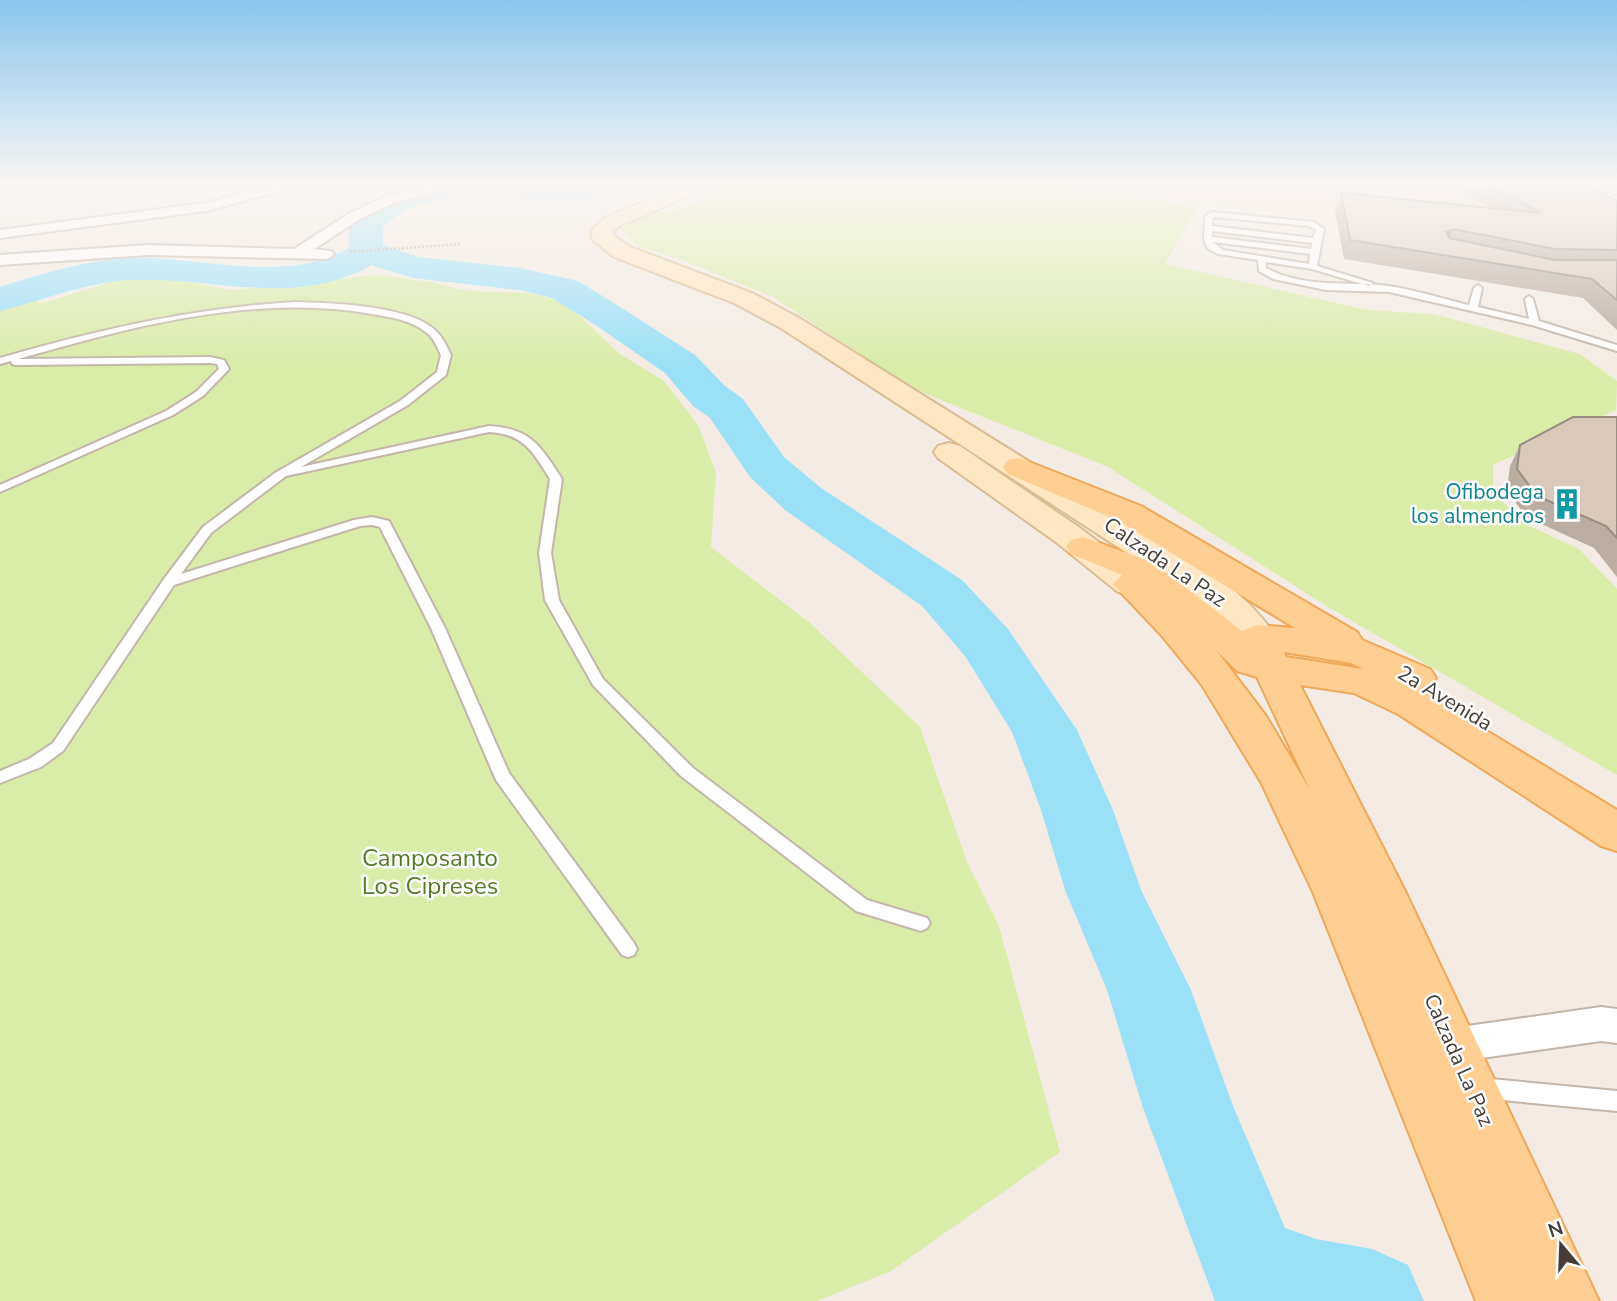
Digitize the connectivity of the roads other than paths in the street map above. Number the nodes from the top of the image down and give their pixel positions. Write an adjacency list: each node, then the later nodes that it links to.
1 (309, 246): 8 (street)
2 (583, 246): 25 (main road, Calzada La Paz)
3 (614, 246): 22 (main road, Calzada La Paz)
4 (1212, 246): 10 (lane)
5 (1259, 246): 7 (lane)
6 (1316, 246): 7 (lane)
7 (1315, 253): 12 (lane)
8 (296, 254): 9 (street); 11 (street)
9 (326, 254)
10 (1262, 258): 12 (lane); 14 (lane)
11 (0, 260)
12 (1313, 267): 13 (lane)
13 (1333, 274): 14 (lane); 16 (lane)
14 (1326, 287): 16 (lane)
15 (1478, 288): 18 (lane)
16 (1389, 289): 18 (lane)
17 (1529, 299): 19 (lane)
18 (1473, 308): 19 (lane)
19 (1535, 323): 20 (lane)
20 (1617, 348)
21 (0, 362): 23 (lane); 24 (lane)
22 (1019, 467): 27 (main road); 28 (main road, Calzada La Paz)
23 (279, 475): 26 (lane); 32 (lane)
24 (0, 489)
25 (1083, 547): 28 (main road); 37 (main road, Calzada La Paz)
26 (169, 582): 29 (lane); 33 (lane)
27 (1361, 652): 28 (main road, 2a Avenida); 30 (main road, 2a Avenida)
28 (1265, 653): 31 (main road, 2a Avenida); 35 (main road, Calzada La Paz)
29 (0, 777)
30 (1617, 803)
31 (1617, 833)
32 (921, 923)
33 (628, 949)
34 (1617, 1026): 35 (street)
35 (1462, 1066): 36 (lane); 37 (main road, Calzada La Paz)
36 (1617, 1101)
37 (1496, 1203): 38 (main road, Calzada La Paz); 39 (main road, Calzada La Paz)
38 (1508, 1301)
39 (1567, 1301)

